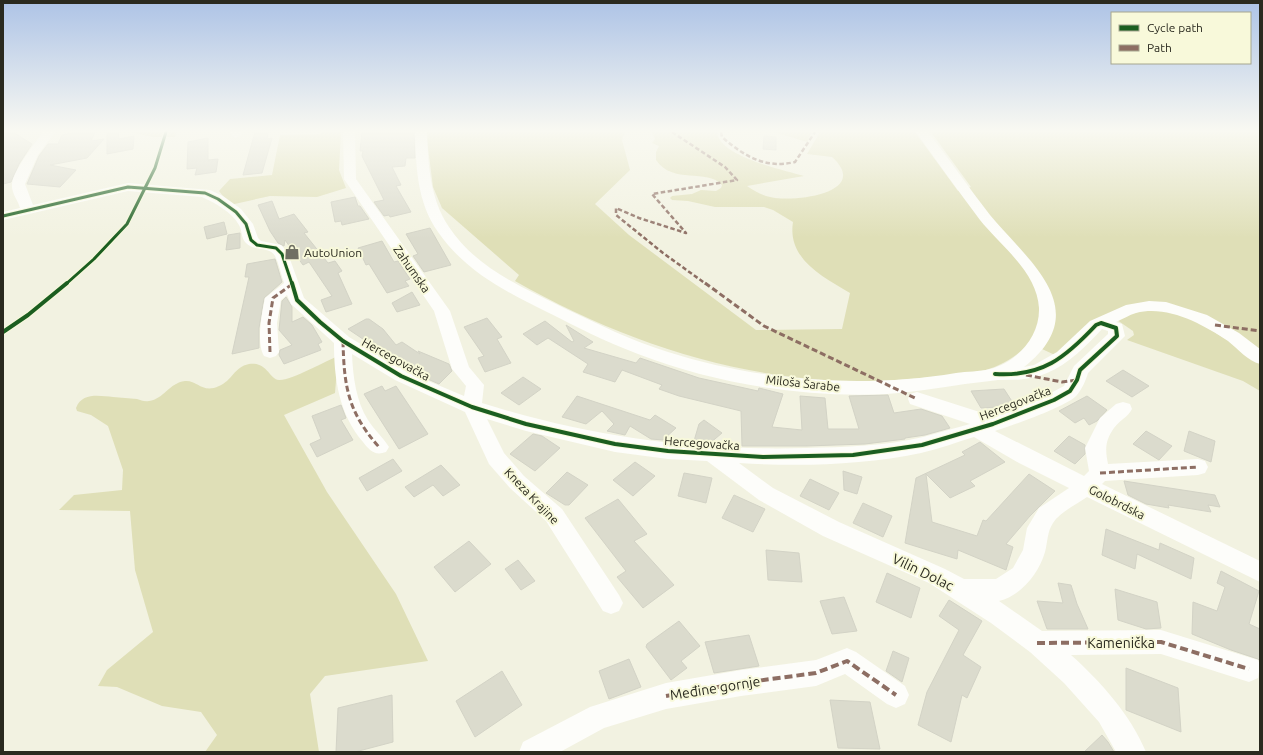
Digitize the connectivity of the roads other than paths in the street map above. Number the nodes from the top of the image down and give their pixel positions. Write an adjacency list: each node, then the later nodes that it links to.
1 (26, 167): 5 (street)
2 (350, 167): 14 (street, Zahumska)
3 (424, 167): 12 (street, Miloša Šarabe)
4 (950, 167): 12 (street, Miloša Šarabe)
5 (27, 211): 6 (street, Hercegovačka); 7 (street, Hercegovačka)
6 (3, 216)
7 (291, 285): 9 (street, Hercegovačka); 10 (street)
8 (1101, 322): 11 (street); 12 (street, Hercegovačka); 16 (street, Hercegovačka)
9 (343, 341): 14 (street, Hercegovačka); 17 (street, Hercegovačka)
10 (270, 352)
11 (1260, 358)
12 (995, 374)
13 (917, 398): 16 (street, Golobrdska)
14 (472, 406): 18 (street, Hercegovačka); 23 (street, Kneza Krajine)
15 (1124, 409): 20 (street)
16 (985, 426): 18 (street, Hercegovačka); 20 (street, Golobrdska)
17 (379, 447)
18 (713, 455): 22 (street, Vilin Dolac)
19 (1198, 467): 20 (street)
20 (1094, 480): 21 (street, Golobrdska); 22 (street, Vilin Dolac)
21 (1260, 572)
22 (961, 590): 24 (street)
23 (611, 603)
24 (1037, 643): 25 (street, Kamenička); 28 (street)
25 (1249, 669)
26 (896, 695): 27 (street, Međine gornje)
27 (533, 752)
28 (1132, 752)

